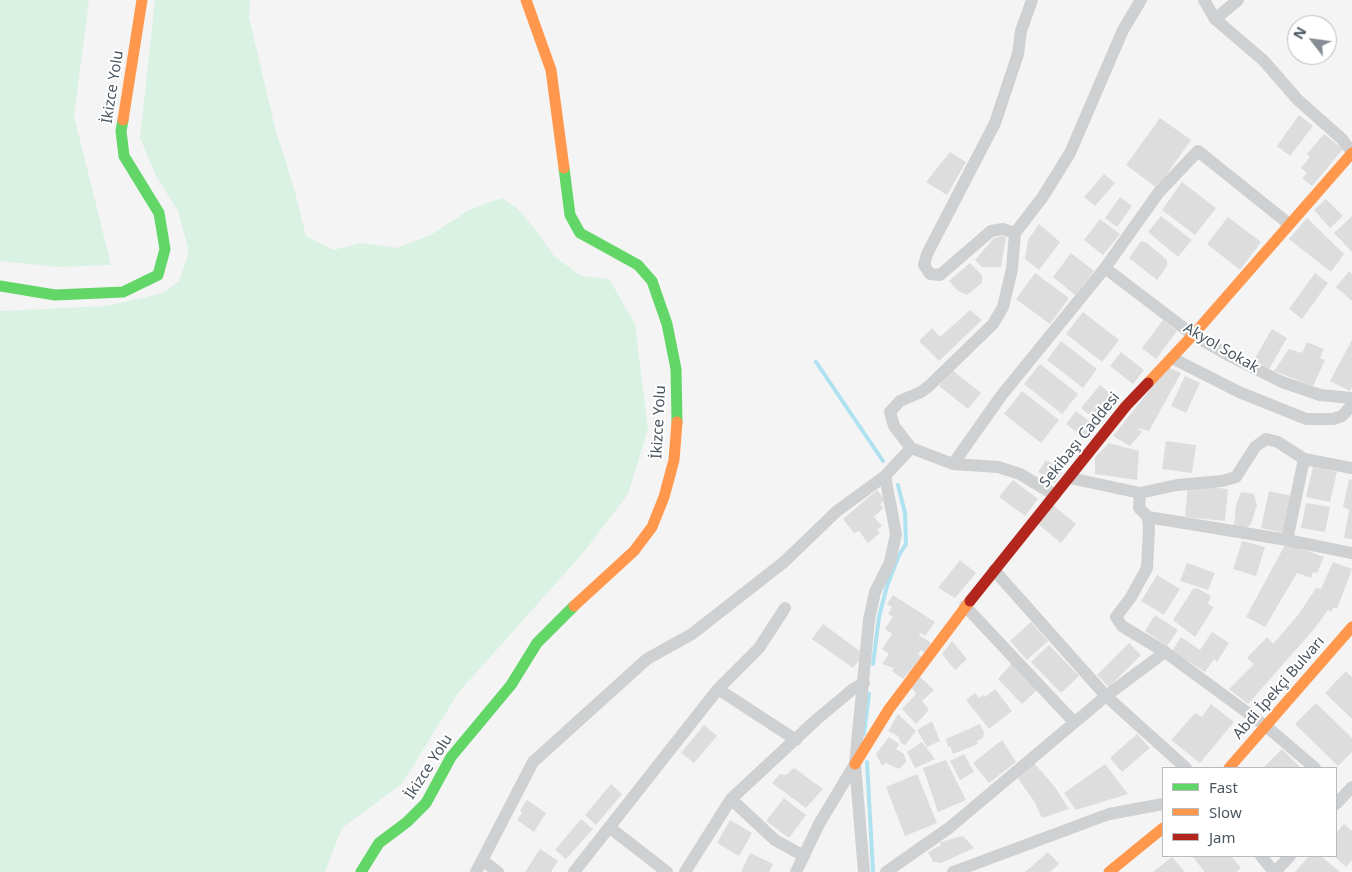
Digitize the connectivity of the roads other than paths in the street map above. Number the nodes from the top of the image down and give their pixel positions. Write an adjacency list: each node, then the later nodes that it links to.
1 (142, 0): 12 (street, İkizce Yolu)
2 (526, 0): 53 (street, İkizce Yolu)
3 (1032, 0): 10 (street)
4 (1141, 0): 10 (street)
5 (1204, 0): 7 (street)
6 (1238, 0): 7 (street)
7 (1215, 19): 8 (street)
8 (1352, 153): 9 (street, Sekibaşı Caddesi)
9 (1289, 224): 11 (street); 13 (street, Sekibaşı Caddesi)
10 (1015, 233): 17 (street)
11 (1104, 268): 13 (street, Akyol Sokak); 19 (street)
12 (0, 286)
13 (1193, 334): 14 (street, Sekibaşı Caddesi); 15 (street, Akyol Sokak)
14 (1172, 358): 16 (street); 22 (street, Sekibaşı Caddesi)
15 (1352, 398)
16 (1352, 405)
17 (911, 448): 19 (street); 21 (street)
18 (1304, 459): 20 (street); 23 (street); 26 (street)
19 (953, 464): 24 (street)
20 (1352, 468)
21 (885, 476): 33 (street); 52 (street)
22 (1070, 478): 23 (street); 24 (street, Sekibaşı Caddesi)
23 (1140, 493): 25 (street)
24 (1055, 495): 28 (street, Sekibaşı Caddesi)
25 (1148, 517): 26 (street); 32 (street)
26 (1287, 540): 27 (street)
27 (1352, 553)
28 (994, 570): 29 (street, Sekibaşı Caddesi); 35 (street)
29 (965, 606): 36 (street); 39 (street, Sekibaşı Caddesi)
30 (786, 608): 34 (street)
31 (1352, 627): 37 (street, Abdi İpekçi Bulvarı)
32 (1164, 652): 35 (street); 37 (street)
33 (864, 683): 38 (street); 39 (street)
34 (718, 689): 38 (street); 47 (street)
35 (1106, 696): 36 (street); 40 (street)
36 (1074, 722): 61 (street)
37 (1267, 728): 41 (street, Abdi İpekçi Bulvarı); 42 (street)
38 (796, 740): 44 (street)
39 (855, 764): 49 (street); 60 (street)
40 (1185, 767)
41 (1230, 767)
42 (1314, 767)
43 (1344, 789): 45 (street)
44 (732, 799): 49 (street); 58 (street)
45 (1337, 802)
46 (1162, 804): 62 (street)
47 (609, 827): 56 (street); 57 (street)
48 (1162, 829): 63 (street)
49 (804, 856): 59 (street)
50 (1262, 857): 64 (street)
51 (1289, 857): 64 (street)
52 (482, 860): 54 (street); 55 (street)
53 (361, 872)
54 (476, 872)
55 (498, 872)
56 (574, 872)
57 (667, 872)
58 (685, 872)
59 (796, 872)
60 (864, 872)
61 (886, 872)
62 (953, 872)
63 (1108, 872)
64 (1275, 872)

